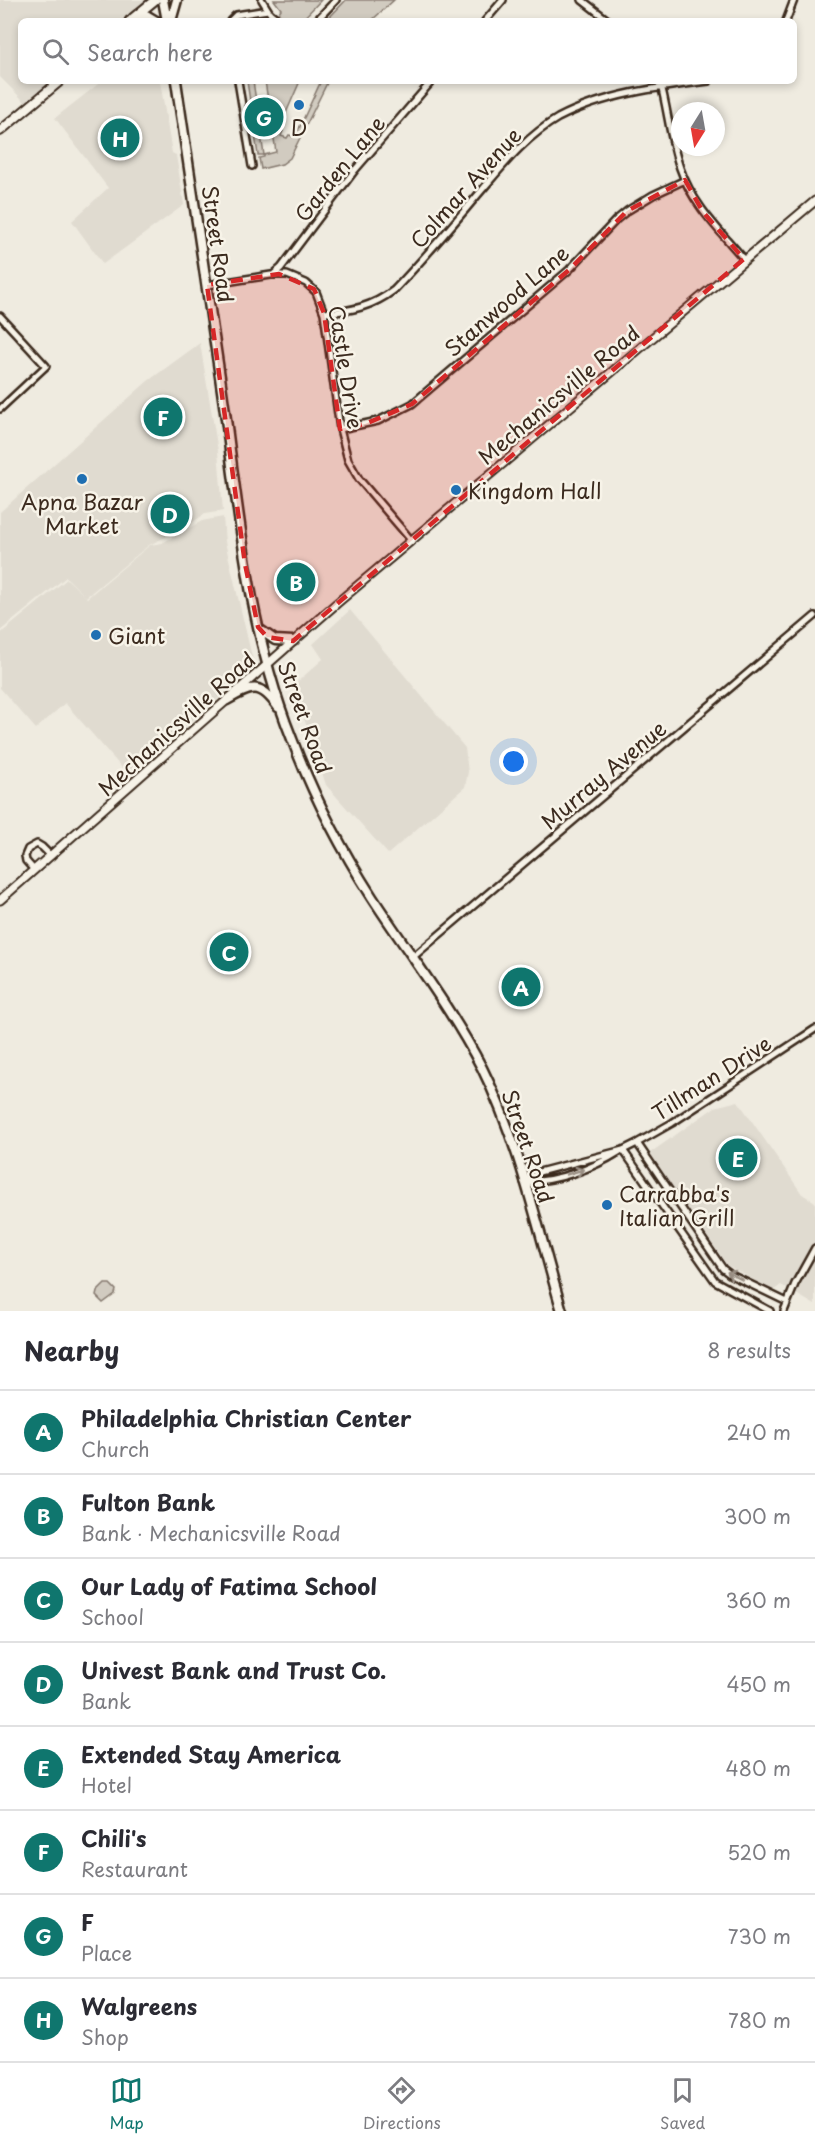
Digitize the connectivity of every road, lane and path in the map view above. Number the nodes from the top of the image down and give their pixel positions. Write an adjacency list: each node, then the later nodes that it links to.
1 (155, 0): 10 (main road)
2 (164, 0): 11 (main road)
3 (177, 0): 12 (main road)
4 (262, 0): 9 (street)
5 (336, 0): 15 (street)
6 (503, 0): 16 (street)
7 (582, 0): 17 (street)
8 (794, 0): 18 (street)
9 (267, 10): 13 (street); 14 (street)
10 (134, 18)
11 (168, 18)
12 (170, 18)
13 (233, 18)
14 (276, 18)
15 (319, 18)
16 (487, 18)
17 (605, 18)
18 (787, 18)
19 (56, 84): 24 (main road)
20 (176, 84): 30 (main road, Street Road)
21 (238, 84): 25 (street)
22 (429, 84): 29 (street, Garden Lane)
23 (661, 84): 26 (street); 31 (street, Colmar Avenue)
24 (0, 131)
25 (252, 166)
26 (685, 180): 28 (street); 34 (street, Stanwood Lane)
27 (815, 201): 28 (street, Mechanicsville Road)
28 (744, 259): 35 (street, Mechanicsville Road)
29 (271, 275): 30 (street, Castle Drive); 31 (street, Castle Drive)
30 (207, 285): 37 (main road, Street Road)
31 (324, 313): 34 (street, Castle Drive)
32 (0, 316): 33 (street)
33 (0, 409)
34 (340, 429): 35 (street, Castle Drive)
35 (411, 540): 38 (street, Mechanicsville Road)
36 (815, 616): 45 (street, Murray Avenue)
37 (258, 627): 38 (main road); 39 (main road, Street Road)
38 (293, 641): 39 (street, Mechanicsville Road)
39 (267, 664): 40 (street, Mechanicsville Road); 41 (main road, Street Road)
40 (227, 699): 41 (main road); 42 (street, Mechanicsville Road)
41 (282, 712): 45 (main road, Street Road)
42 (51, 856): 43 (street, Mechanicsville Road); 43 (street)
43 (34, 870): 44 (street, Mechanicsville Road)
44 (0, 900)
45 (413, 957): 49 (main road, Street Road)
46 (815, 1029): 47 (street, Tillman Drive)
47 (637, 1143): 48 (street, Tillman Drive); 51 (street, one-way to 47)
48 (623, 1150): 49 (street, Tillman Drive); 49 (street, Tillman Drive, one-way to 48); 53 (street)
49 (524, 1182): 52 (main road, Street Road)
50 (815, 1248): 51 (street)
51 (788, 1302): 54 (street)
52 (562, 1311)
53 (770, 1311)
54 (784, 1311)

